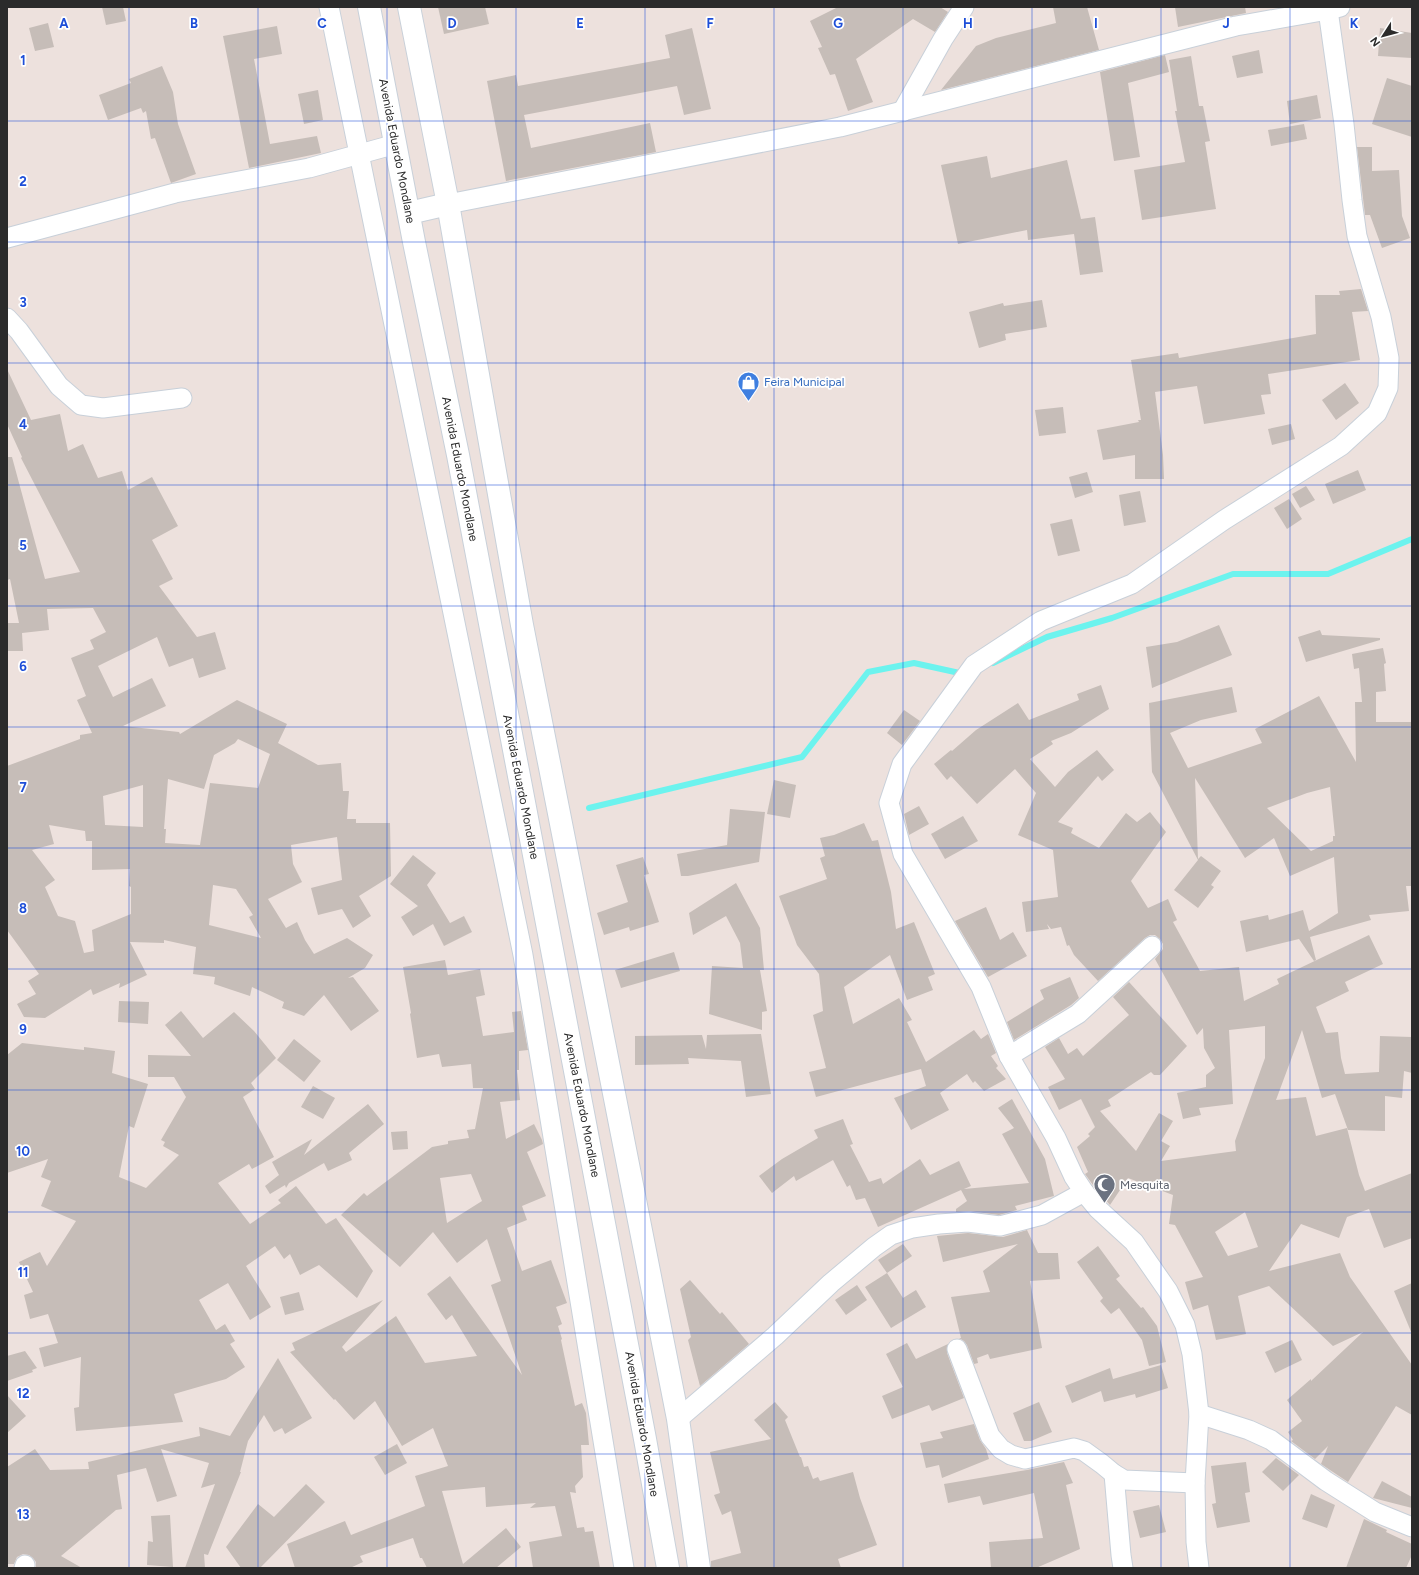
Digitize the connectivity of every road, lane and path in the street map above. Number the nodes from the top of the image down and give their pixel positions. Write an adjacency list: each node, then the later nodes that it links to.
1 (329, 7): 8 (street)
2 (369, 7): 7 (main road, Avenida Eduardo Mondlane)
3 (409, 7): 9 (main road)
4 (964, 7): 6 (street)
5 (1334, 9): 6 (street); 15 (street)
6 (902, 112): 9 (street)
7 (396, 144): 8 (street); 10 (main road, Avenida Eduardo Mondlane)
8 (359, 153): 11 (street); 23 (street)
9 (448, 204): 10 (main road); 19 (main road)
10 (409, 213): 24 (main road, Avenida Eduardo Mondlane)
11 (7, 238)
12 (7, 318): 13 (street)
13 (182, 398)
14 (1152, 946): 15 (street)
15 (1008, 1056): 16 (street)
16 (1084, 1192): 18 (street); 19 (street)
17 (957, 1349): 20 (street)
18 (1198, 1414): 21 (street); 22 (street)
19 (678, 1419): 25 (main road)
20 (1114, 1474): 21 (street); 26 (street)
21 (1195, 1483): 27 (street)
22 (1412, 1527)
23 (624, 1568)
24 (668, 1568)
25 (700, 1568)
26 (1124, 1568)
27 (1200, 1568)

